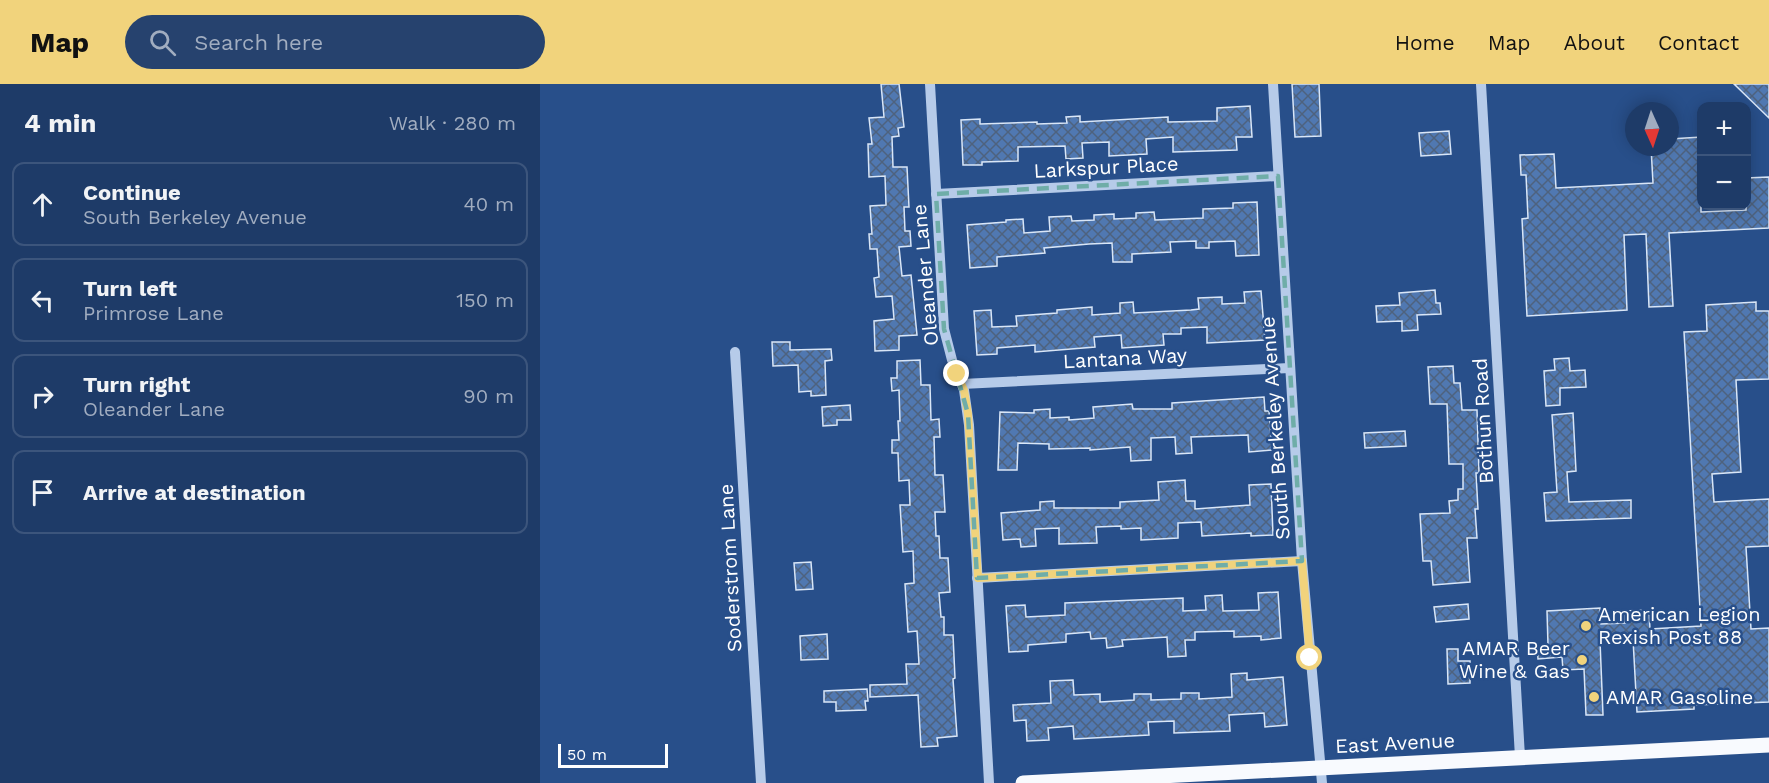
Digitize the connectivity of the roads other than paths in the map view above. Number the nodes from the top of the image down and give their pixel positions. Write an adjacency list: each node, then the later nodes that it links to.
1 (930, 84): 5 (street, Oleander Lane)
2 (1273, 84): 4 (street, South Berkeley Avenue)
3 (1481, 84): 12 (street, Bothun Road)
4 (1278, 176): 5 (street, Larkspur Place); 7 (street, South Berkeley Avenue)
5 (936, 194): 8 (street, Oleander Lane)
6 (735, 352): 14 (street, Soderstrom Lane)
7 (1289, 368): 8 (street, Lantana Way); 9 (street, South Berkeley Avenue)
8 (962, 384): 10 (street, Oleander Lane)
9 (1302, 561): 10 (street); 13 (street, South Berkeley Avenue)
10 (978, 578): 15 (street, Oleander Lane)
11 (1769, 745): 12 (main road, East Avenue)
12 (1520, 757): 13 (main road, East Avenue)
13 (1321, 776): 16 (main road, East Avenue)
14 (761, 783)
15 (989, 783)
16 (1023, 783)

